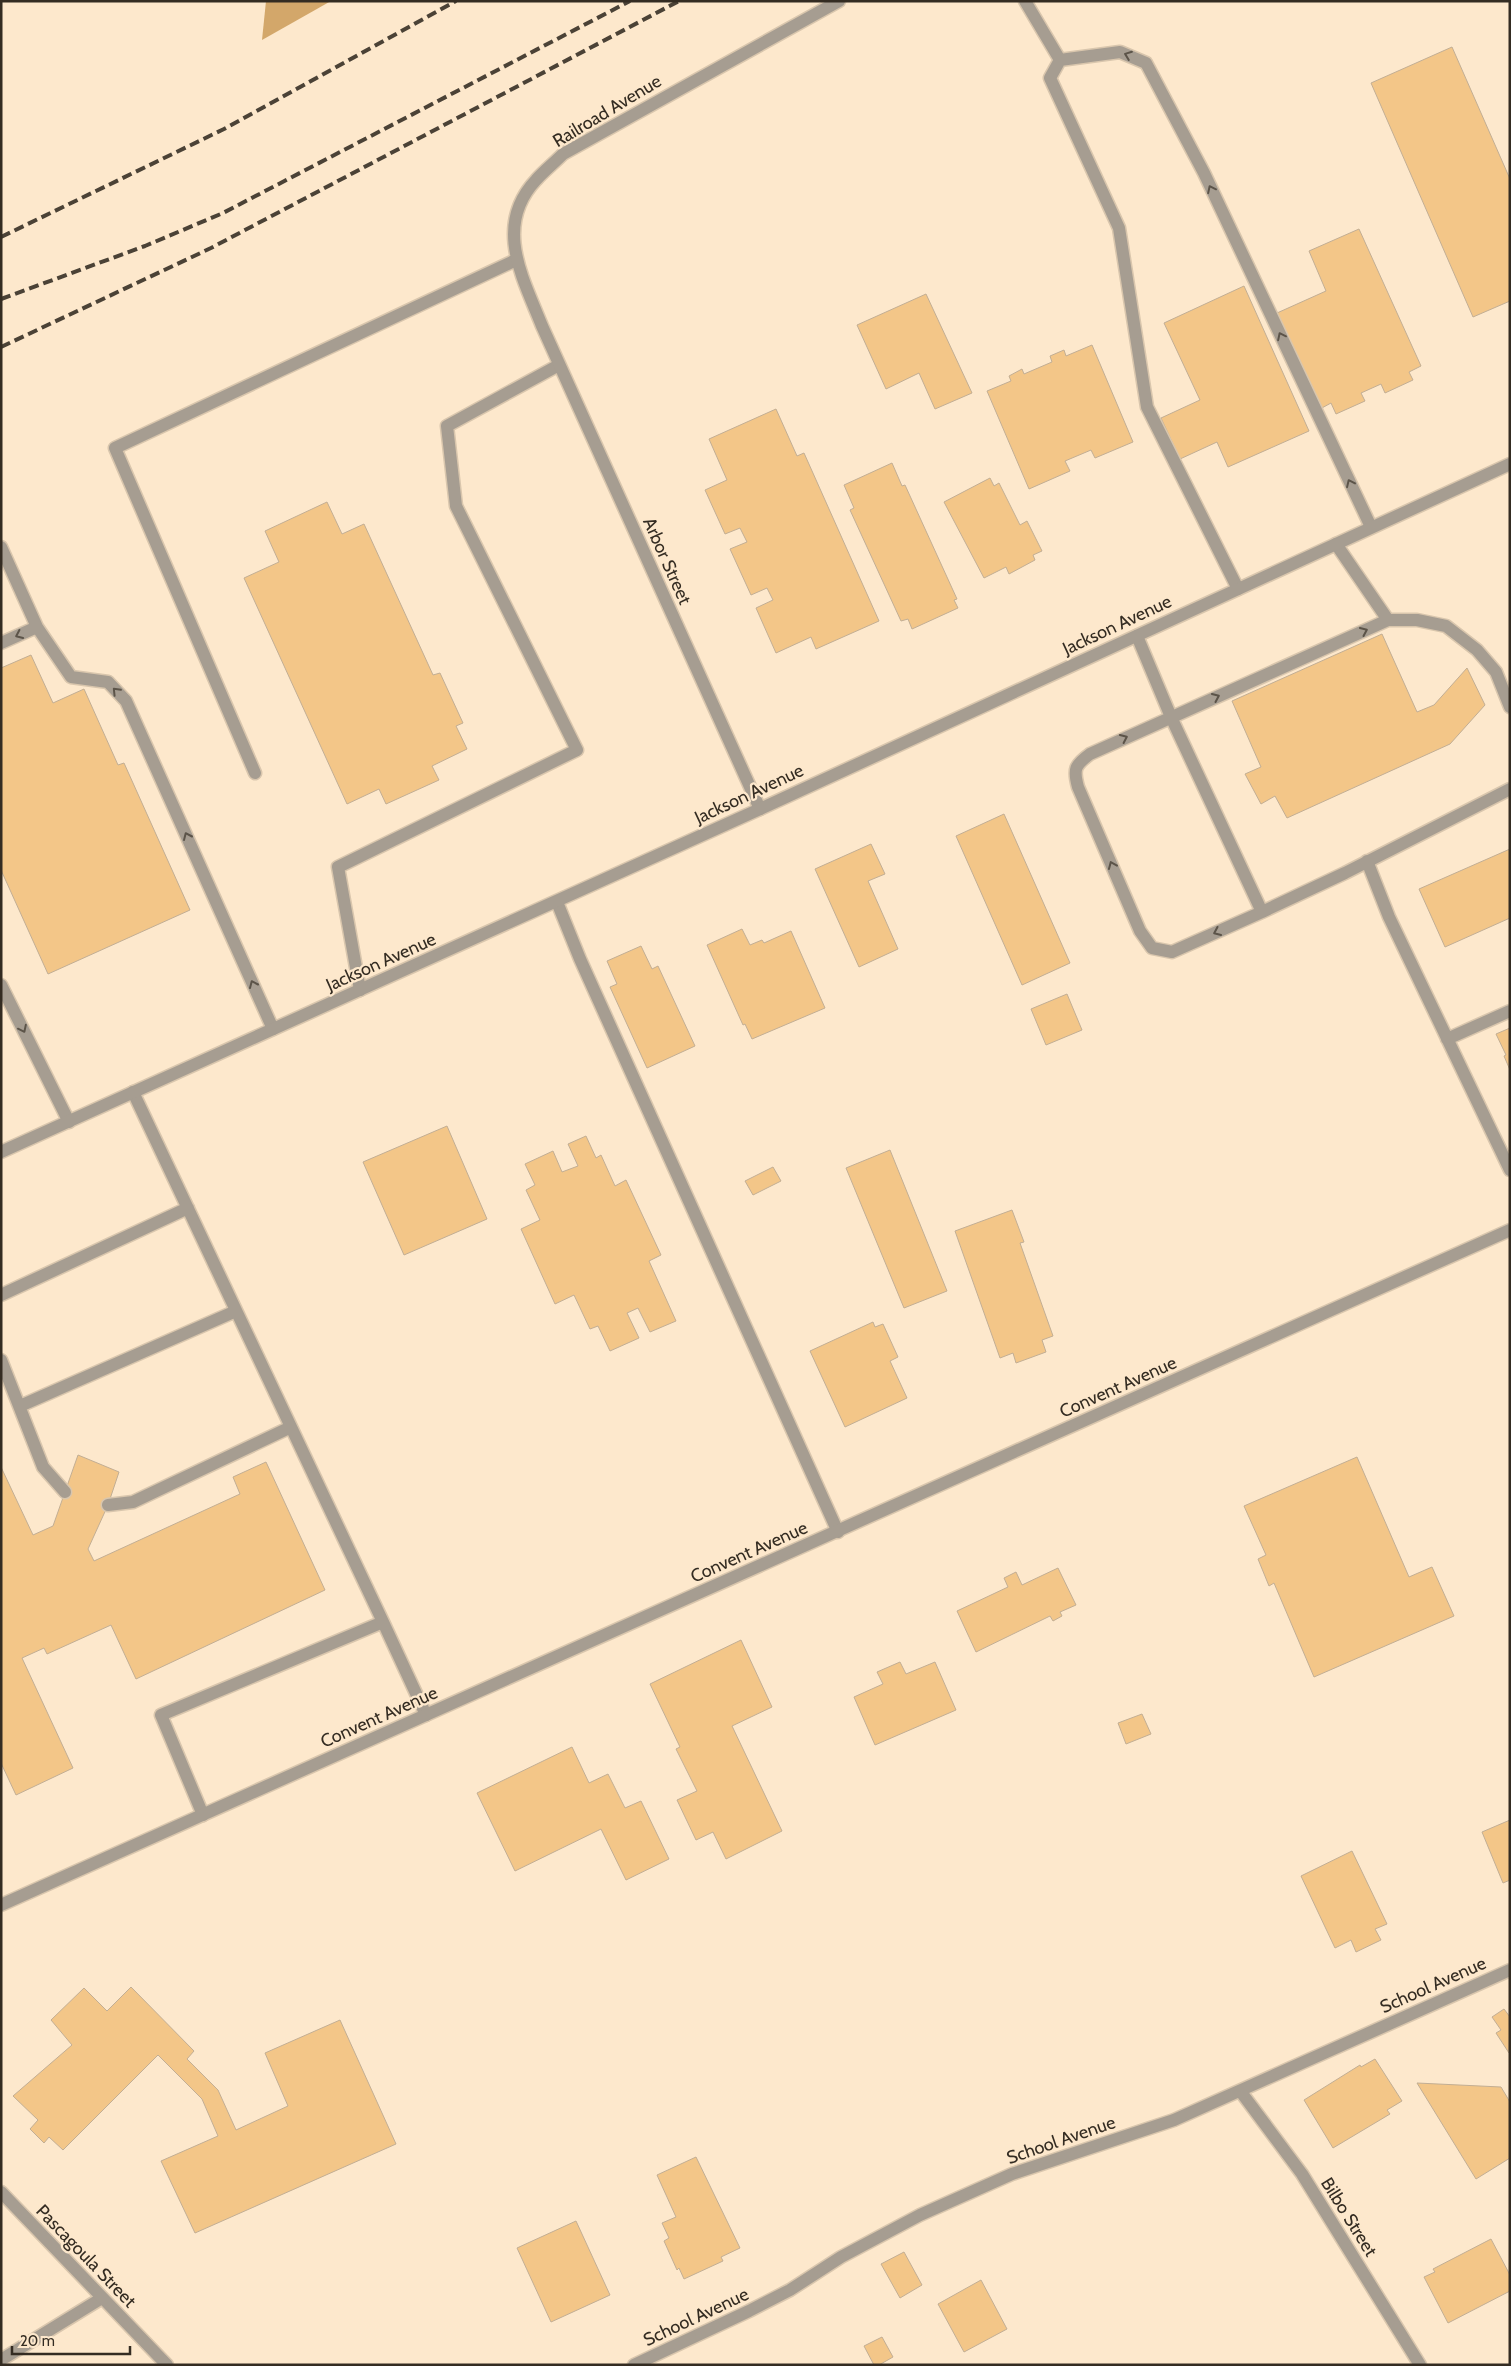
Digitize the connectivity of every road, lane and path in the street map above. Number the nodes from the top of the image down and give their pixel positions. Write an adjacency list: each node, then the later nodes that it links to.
1 (839, 1): 4 (street, Railroad Avenue)
2 (1024, 1): 3 (street)
3 (1060, 60): 8 (street, one-way to 3); 11 (street)
4 (516, 260): 5 (street, Railroad Avenue); 18 (street)
5 (542, 326): 6 (street, Arbor Street)
6 (559, 364): 20 (street, Arbor Street); 25 (street)
7 (1510, 464): 8 (street, Jackson Avenue)
8 (1371, 527): 9 (street, Jackson Avenue)
9 (1336, 544): 11 (street, Jackson Avenue); 12 (street)
10 (1, 547): 13 (street)
11 (1238, 589): 14 (street, Jackson Avenue)
12 (1388, 620): 16 (street); 17 (street, one-way to 12)
13 (37, 626): 15 (street, one-way to 15); 27 (street, one-way to 13)
14 (1137, 636): 17 (street); 20 (street, Jackson Avenue)
15 (1, 643)
16 (1510, 707)
17 (1172, 717): 23 (street); 23 (street, one-way to 17)
18 (255, 773)
19 (1510, 788): 21 (street)
20 (760, 809): 22 (street, Jackson Avenue)
21 (1367, 861): 23 (street); 28 (street)
22 (557, 902): 25 (street, Jackson Avenue); 42 (street)
23 (1262, 912)
24 (1, 985): 30 (street, one-way to 30)
25 (360, 990): 27 (street, Jackson Avenue)
26 (1510, 1011): 28 (street)
27 (273, 1029): 29 (street, Jackson Avenue)
28 (1448, 1039): 32 (street)
29 (133, 1092): 30 (street, Jackson Avenue); 33 (street)
30 (69, 1122): 31 (street, Jackson Avenue)
31 (1, 1152)
32 (1510, 1170)
33 (188, 1208): 35 (street); 36 (street)
34 (1510, 1230): 42 (street, Convent Avenue)
35 (1, 1295)
36 (236, 1311): 38 (street); 39 (street)
37 (1, 1360): 38 (street)
38 (20, 1406): 40 (street)
39 (291, 1427): 41 (street); 43 (street)
40 (65, 1492)
41 (108, 1505)
42 (838, 1532): 44 (street, Convent Avenue)
43 (383, 1622): 44 (street); 45 (street)
44 (426, 1715): 45 (street, Convent Avenue)
45 (203, 1815): 46 (street, Convent Avenue)
46 (1, 1905)
47 (1510, 1970): 48 (street, School Avenue)
48 (1241, 2092): 53 (street, School Avenue); 54 (street, Bilbo Street)
49 (1, 2192): 50 (street, Pascagoula Street)
50 (102, 2298): 51 (street); 52 (street, Pascagoula Street)
51 (1, 2360)
52 (167, 2365)
53 (634, 2365)
54 (1420, 2365)

